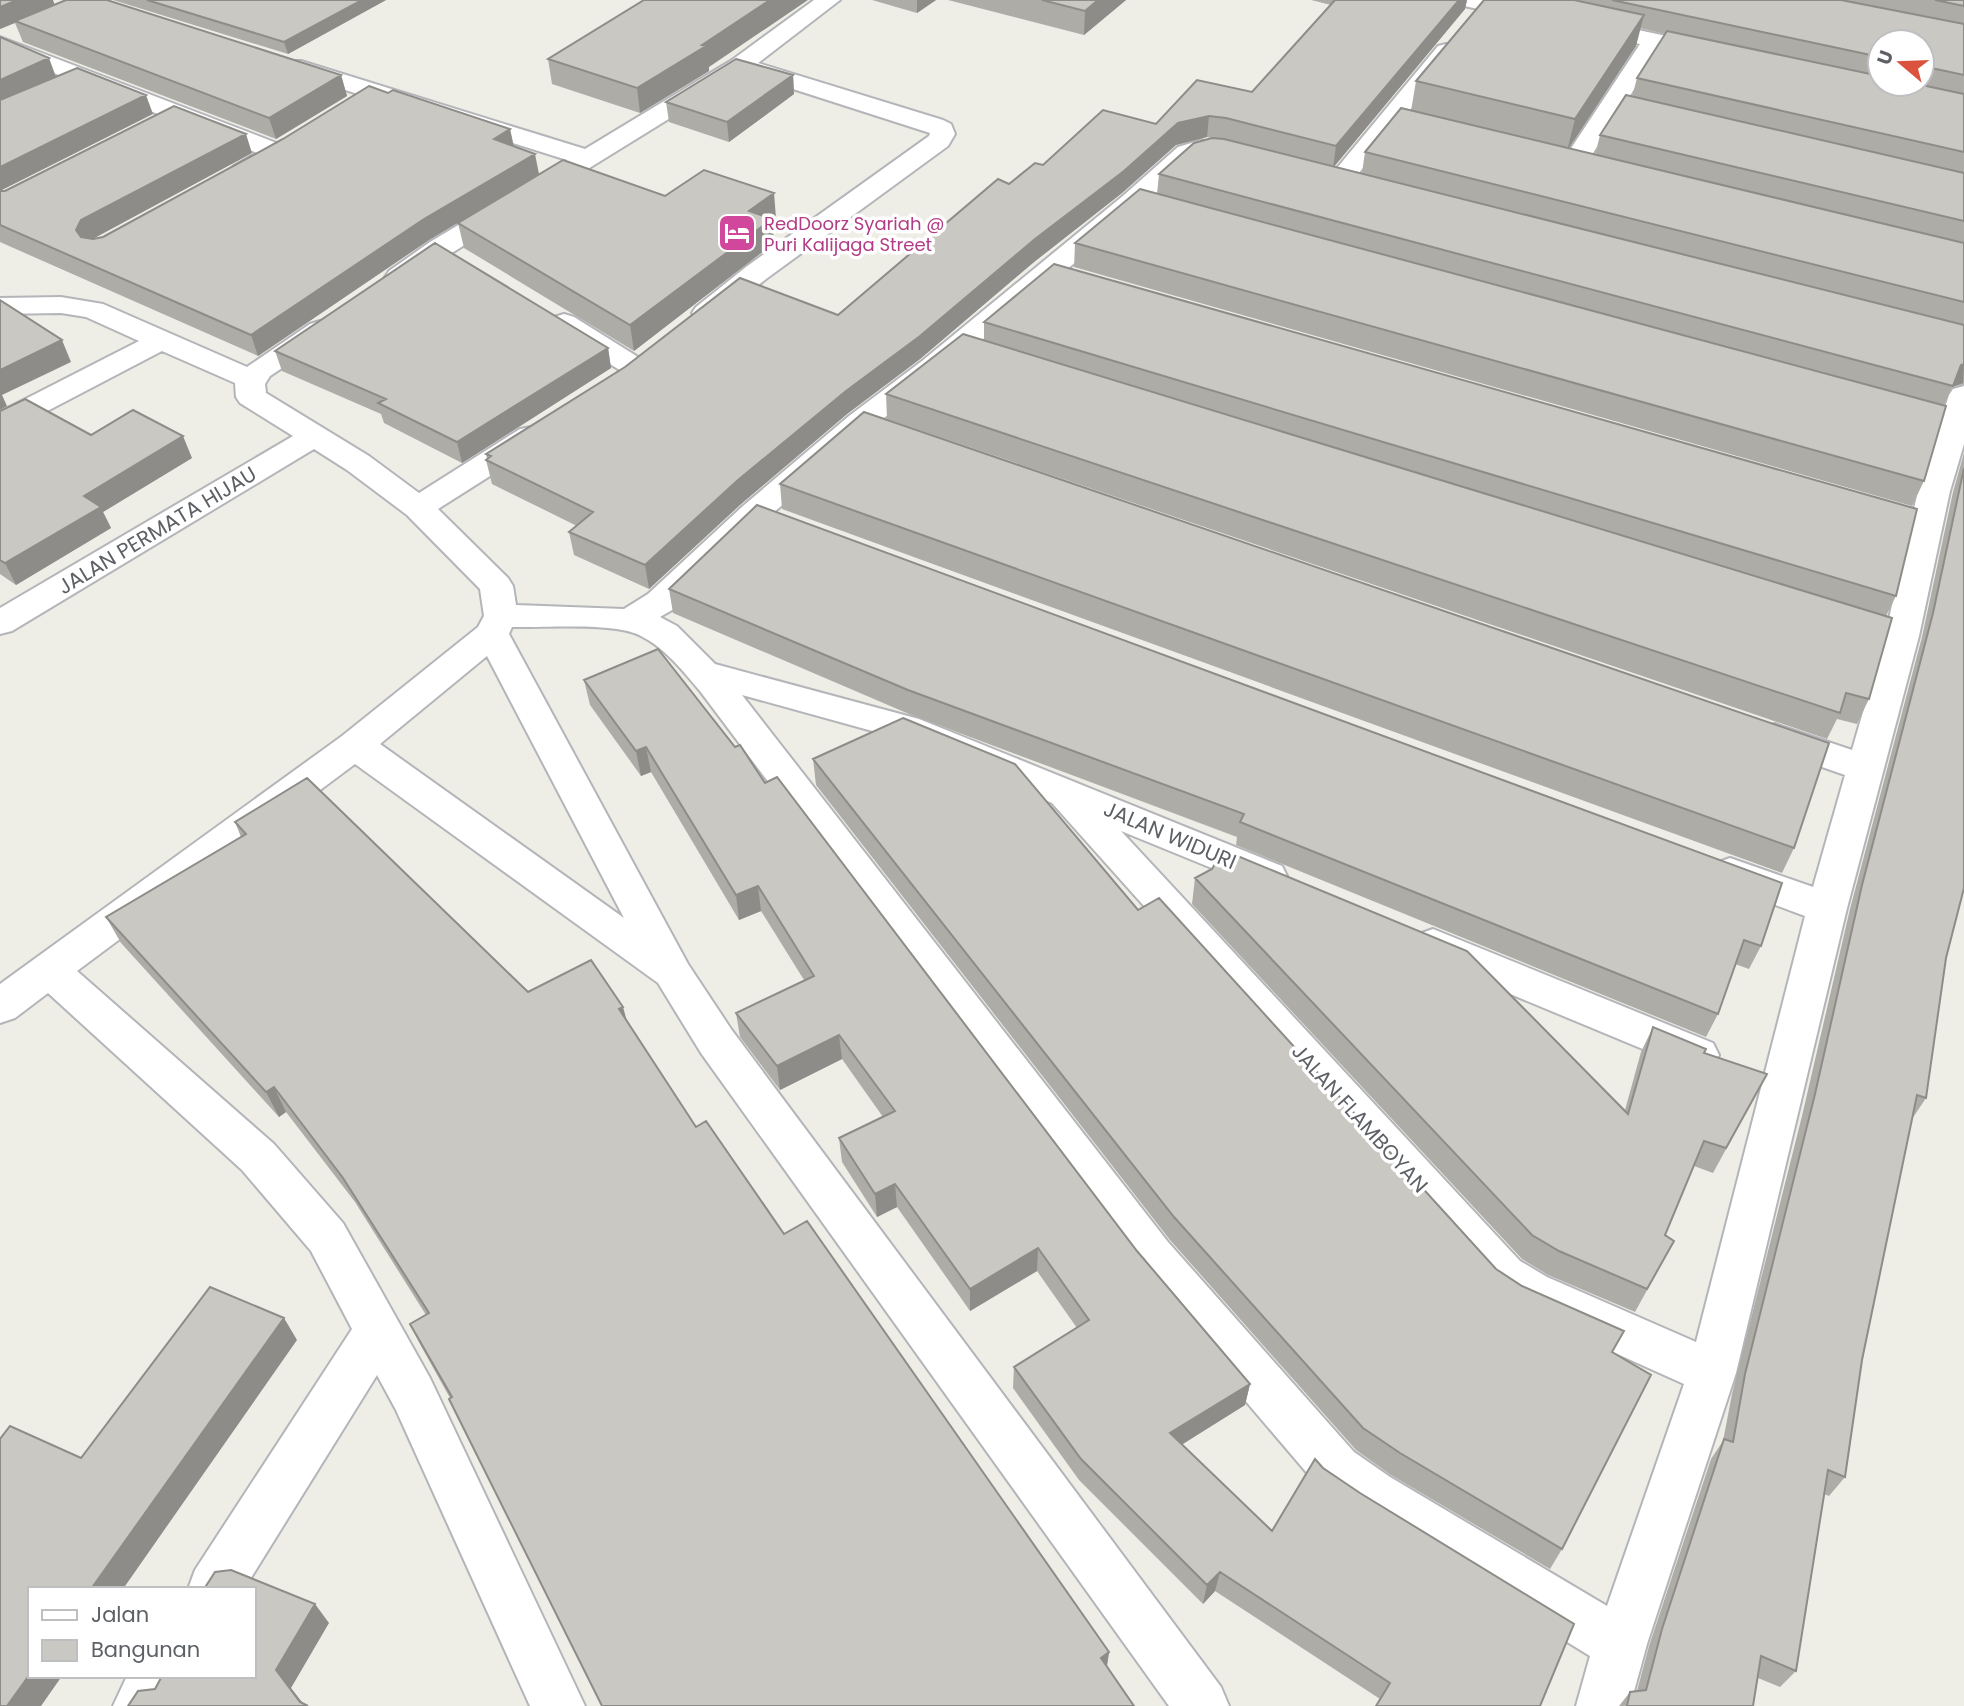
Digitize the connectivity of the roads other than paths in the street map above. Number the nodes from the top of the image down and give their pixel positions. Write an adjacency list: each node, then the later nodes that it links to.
1 (830, 0): 8 (street)
2 (1480, 1): 4 (street); 16 (street)
3 (25, 30): 5 (street)
4 (1654, 40): 6 (street); 13 (street)
5 (0, 42): 9 (street)
6 (1735, 58)
7 (271, 59): 11 (street)
8 (740, 65): 23 (street); 34 (street)
9 (84, 76): 10 (street); 15 (street)
10 (60, 87)
11 (376, 92): 12 (street); 23 (street)
12 (354, 105)
13 (1614, 105): 14 (street); 24 (street)
14 (1640, 111)
15 (180, 113): 18 (street); 21 (street)
16 (1392, 119): 17 (street); 27 (street)
17 (1420, 127)
18 (145, 131)
19 (299, 138): 21 (street)
20 (1223, 150): 28 (street)
21 (278, 152): 26 (street)
22 (1549, 156): 24 (street)
23 (588, 158): 30 (street)
24 (1575, 162): 25 (street)
25 (1601, 168)
26 (218, 184)
27 (1368, 186)
28 (1046, 270): 29 (street); 36 (street)
29 (1086, 282)
30 (373, 294)
31 (0, 306): 35 (street)
32 (545, 312): 38 (street)
33 (340, 317): 39 (street)
34 (691, 325)
35 (164, 339): 39 (street); 43 (street)
36 (957, 345): 37 (street); 42 (street)
37 (997, 358)
38 (637, 367)
39 (252, 380): 45 (street)
40 (1949, 412): 46 (street)
41 (558, 419): 47 (street)
42 (860, 422): 44 (street); 48 (street)
43 (0, 424)
44 (900, 435)
45 (314, 436): 47 (street); 51 (street, JALAN PERMATA HIJAU)
46 (1931, 507): 56 (street)
47 (418, 508): 52 (street)
48 (754, 513): 49 (street); 50 (street)
49 (793, 527)
50 (630, 620): 52 (street); 53 (street)
51 (0, 623)
52 (496, 625): 55 (street); 63 (street)
53 (703, 671): 57 (street, JALAN WIDURI); 69 (street)
54 (1747, 727): 56 (street)
55 (355, 745): 62 (street); 63 (street)
56 (1866, 768): 60 (street)
57 (1061, 790): 59 (street, JALAN WIDURI); 67 (street, JALAN FLAMBOYAN)
58 (1696, 860): 60 (street)
59 (1306, 892)
60 (1827, 908): 65 (street)
61 (1396, 929): 65 (street)
62 (49, 970): 64 (street); 66 (street)
63 (674, 975): 73 (street)
64 (0, 1006)
65 (1784, 1090): 67 (street)
66 (378, 1331): 68 (street); 72 (street)
67 (1712, 1373): 69 (street)
68 (215, 1587)
69 (1620, 1644): 74 (street)
70 (158, 1678): 71 (street)
71 (140, 1706)
72 (558, 1706)
73 (1202, 1706)
74 (1603, 1706)

